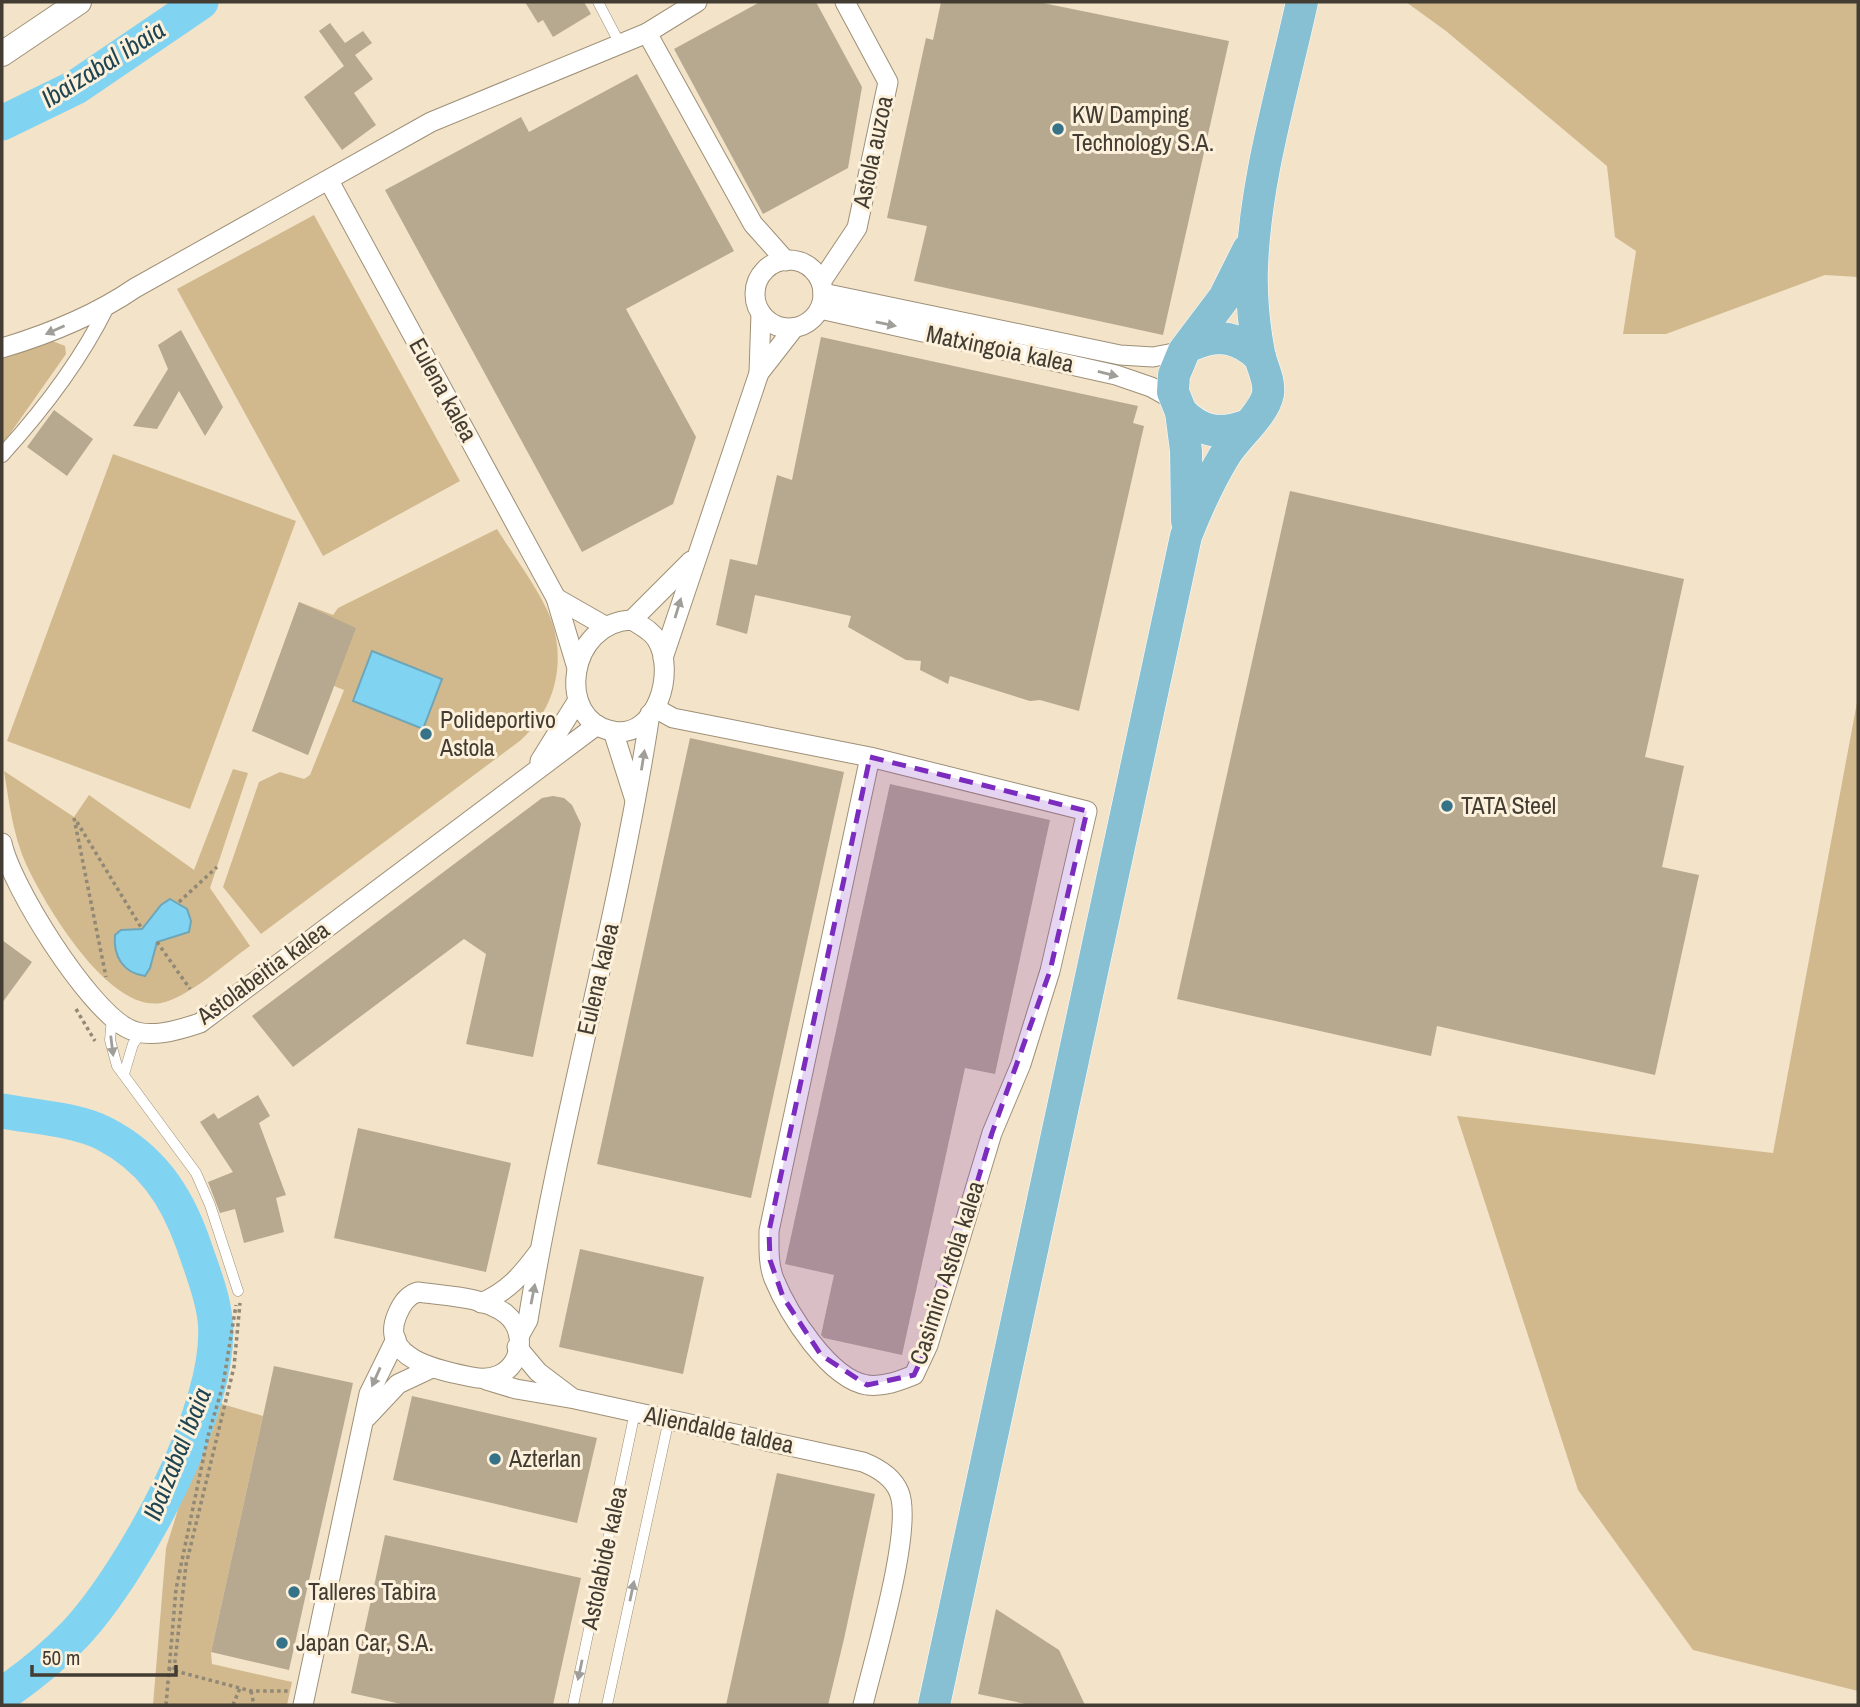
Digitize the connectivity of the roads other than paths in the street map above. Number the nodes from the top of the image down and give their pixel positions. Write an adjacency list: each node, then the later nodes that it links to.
1 (79, 2): 8 (street)
2 (598, 2): 7 (lane)
3 (697, 2): 6 (street)
4 (845, 2): 11 (street, Astola auzoa)
5 (1302, 2): 12 (main road)
6 (648, 33): 7 (street); 10 (street)
7 (620, 45): 9 (street)
8 (2, 54)
9 (329, 181): 17 (street); 29 (street, Eulena kalea)
10 (753, 224): 13 (street); 15 (street)
11 (857, 228): 14 (street, Astola auzoa); 16 (street, Astola auzoa)
12 (1253, 239): 21 (main road); 22 (main road)
13 (786, 261): 14 (street); 15 (street)
14 (807, 265): 16 (street)
15 (766, 270): 18 (street)
16 (821, 295): 19 (street); 21 (street, Matxingoia kalea); 24 (street, Matxingoia kalea, one-way to 24)
17 (107, 307): 20 (street, one-way to 20); 26 (street)
18 (761, 313): 19 (street); 23 (street)
19 (794, 328): 23 (street)
20 (2, 348)
21 (1188, 348): 22 (main road); 24 (main road)
22 (1260, 357): 25 (main road)
23 (760, 373): 28 (street)
24 (1178, 407): 25 (main road); 27 (main road)
25 (1245, 426): 27 (main road)
26 (2, 456)
27 (1186, 536): 61 (main road)
28 (694, 558): 30 (street); 32 (street, one-way to 28)
29 (556, 598): 31 (street); 33 (street, Eulena kalea)
30 (632, 620): 31 (street); 32 (street)
31 (605, 626): 33 (street)
32 (663, 658): 34 (street)
33 (577, 667): 35 (street)
34 (663, 688): 36 (street); 37 (street)
35 (578, 701): 38 (street); 40 (street, Astolabeitia kalea)
36 (653, 711): 37 (street, Casimiro Astola kalea); 38 (street); 41 (street, Eulena kalea, one-way to 36)
37 (696, 721): 39 (street, Casimiro Astola kalea)
38 (605, 728): 40 (street, Astolabeitia kalea); 41 (street)
39 (870, 757): 39 (street, Casimiro Astola kalea)
40 (536, 768): 44 (street, Astolabeitia kalea)
41 (636, 805): 46 (street, Eulena kalea)
42 (2, 843): 43 (street, Astolabeitia kalea)
43 (112, 1015): 44 (street, Astolabeitia kalea); 45 (lane, one-way to 45)
44 (142, 1031): 45 (lane)
45 (124, 1074): 47 (lane)
46 (541, 1250): 48 (street); 50 (street, one-way to 46)
47 (238, 1291)
48 (481, 1303): 49 (street, Aliendalde taldea); 50 (street, Aliendalde taldea)
49 (396, 1339): 51 (street, Aliendalde taldea); 55 (street, Aliendalde taldea, one-way to 55)
50 (518, 1341): 52 (street); 53 (street, Aliendalde taldea)
51 (432, 1368): 52 (street, Aliendalde taldea); 55 (street)
52 (486, 1380): 53 (street, Aliendalde taldea)
53 (575, 1399): 54 (street, Aliendalde taldea)
54 (635, 1412): 56 (street, Aliendalde taldea); 58 (lane, Astolabide kalea, one-way to 58)
55 (366, 1418): 57 (street, Aliendalde taldea)
56 (669, 1419): 59 (lane, Astolabide kalea, one-way to 56); 60 (street, Aliendalde taldea)
57 (297, 1698)
58 (573, 1705)
59 (607, 1705)
60 (863, 1705)
61 (934, 1705)

